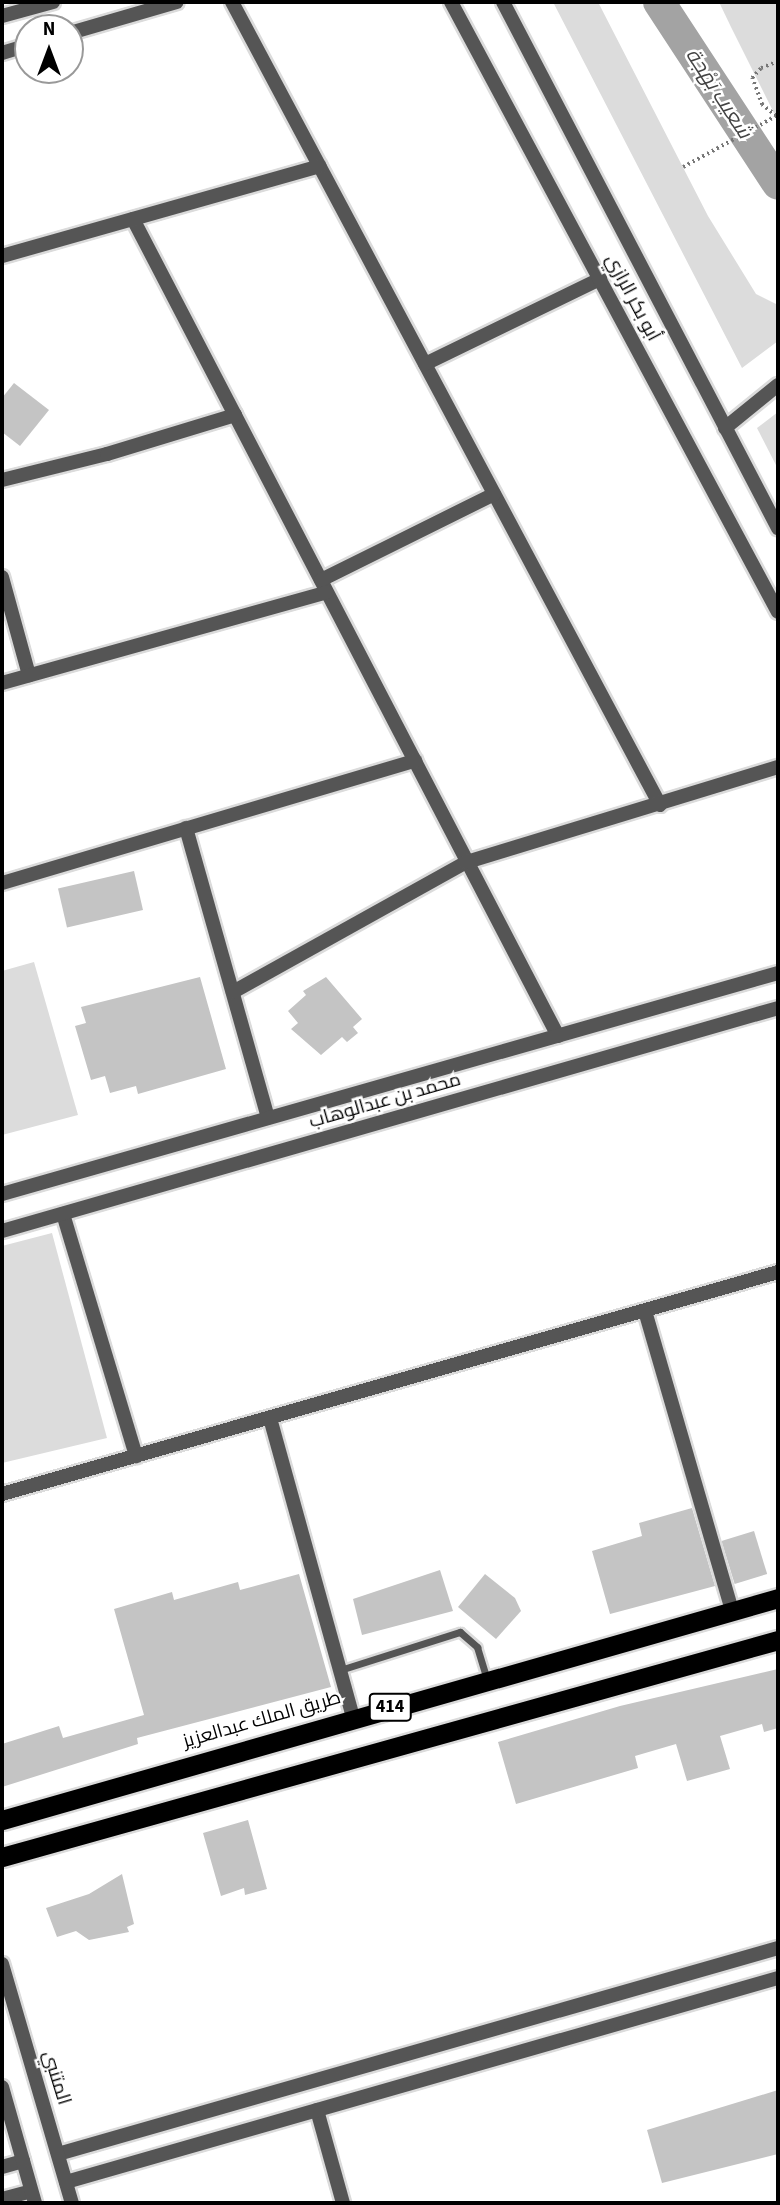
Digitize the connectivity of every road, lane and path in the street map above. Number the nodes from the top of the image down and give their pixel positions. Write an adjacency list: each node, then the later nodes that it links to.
1 (53, 2): 6 (street)
2 (177, 2): 7 (street)
3 (232, 2): 9 (street)
4 (451, 2): 13 (street, أبو بكر الرازي)
5 (503, 2): 17 (street, أبو بكر الرازي)
6 (2, 16)
7 (84, 29)
8 (778, 61): 10 (path)
9 (320, 166): 11 (street); 14 (street)
10 (683, 167)
11 (133, 219): 12 (street); 16 (street)
12 (2, 256)
13 (600, 279): 14 (street); 23 (street, أبو بكر الرازي)
14 (425, 364): 19 (street)
15 (778, 385): 17 (street)
16 (235, 415): 18 (street); 22 (street)
17 (725, 428): 20 (street, أبو بكر الرازي)
18 (2, 480)
19 (494, 495): 22 (street); 28 (street)
20 (778, 528)
21 (2, 577): 24 (street)
22 (324, 586): 24 (street); 26 (street)
23 (778, 612)
24 (29, 675): 25 (street)
25 (2, 683)
26 (415, 761): 29 (street); 30 (street)
27 (778, 767): 28 (street)
28 (660, 805): 30 (street)
29 (186, 828): 31 (street); 33 (street)
30 (467, 862): 33 (street); 35 (street)
31 (2, 883)
32 (778, 973): 35 (street, محمد بن عبدالوهاب)
33 (233, 992): 36 (street)
34 (778, 1008): 38 (street, محمد بن عبدالوهاب)
35 (558, 1036): 36 (street, محمد بن عبدالوهاب)
36 (268, 1118): 37 (street, محمد بن عبدالوهاب)
37 (2, 1194)
38 (63, 1213): 39 (street, محمد بن عبدالوهاب); 43 (street)
39 (2, 1231)
40 (778, 1272): 41 (street)
41 (645, 1311): 42 (street); 46 (street)
42 (270, 1418): 43 (street); 48 (street)
43 (136, 1456): 44 (street)
44 (2, 1494)
45 (778, 1598): 46 (highway, طريق الملك عبدالعزيز / 414)
46 (732, 1611): 49 (highway, طريق الملك عبدالعزيز / 414)
47 (778, 1640): 52 (highway, 414)
48 (340, 1670): 49 (lane); 50 (street)
49 (488, 1679): 50 (highway, طريق الملك عبدالعزيز / 414)
50 (354, 1717): 51 (highway, طريق الملك عبدالعزيز / 414)
51 (2, 1820)
52 (2, 1857)
53 (778, 1948): 58 (street)
54 (2, 1964): 58 (street, المتنبي)
55 (778, 1978): 57 (street)
56 (2, 2087): 59 (street)
57 (317, 2110): 61 (street); 65 (street)
58 (58, 2154): 61 (street, المتنبي)
59 (23, 2161): 60 (street); 62 (street)
60 (2, 2167)
61 (66, 2182): 64 (street, المتنبي)
62 (33, 2197): 63 (street)
63 (2, 2199)
64 (72, 2203)
65 (343, 2203)

